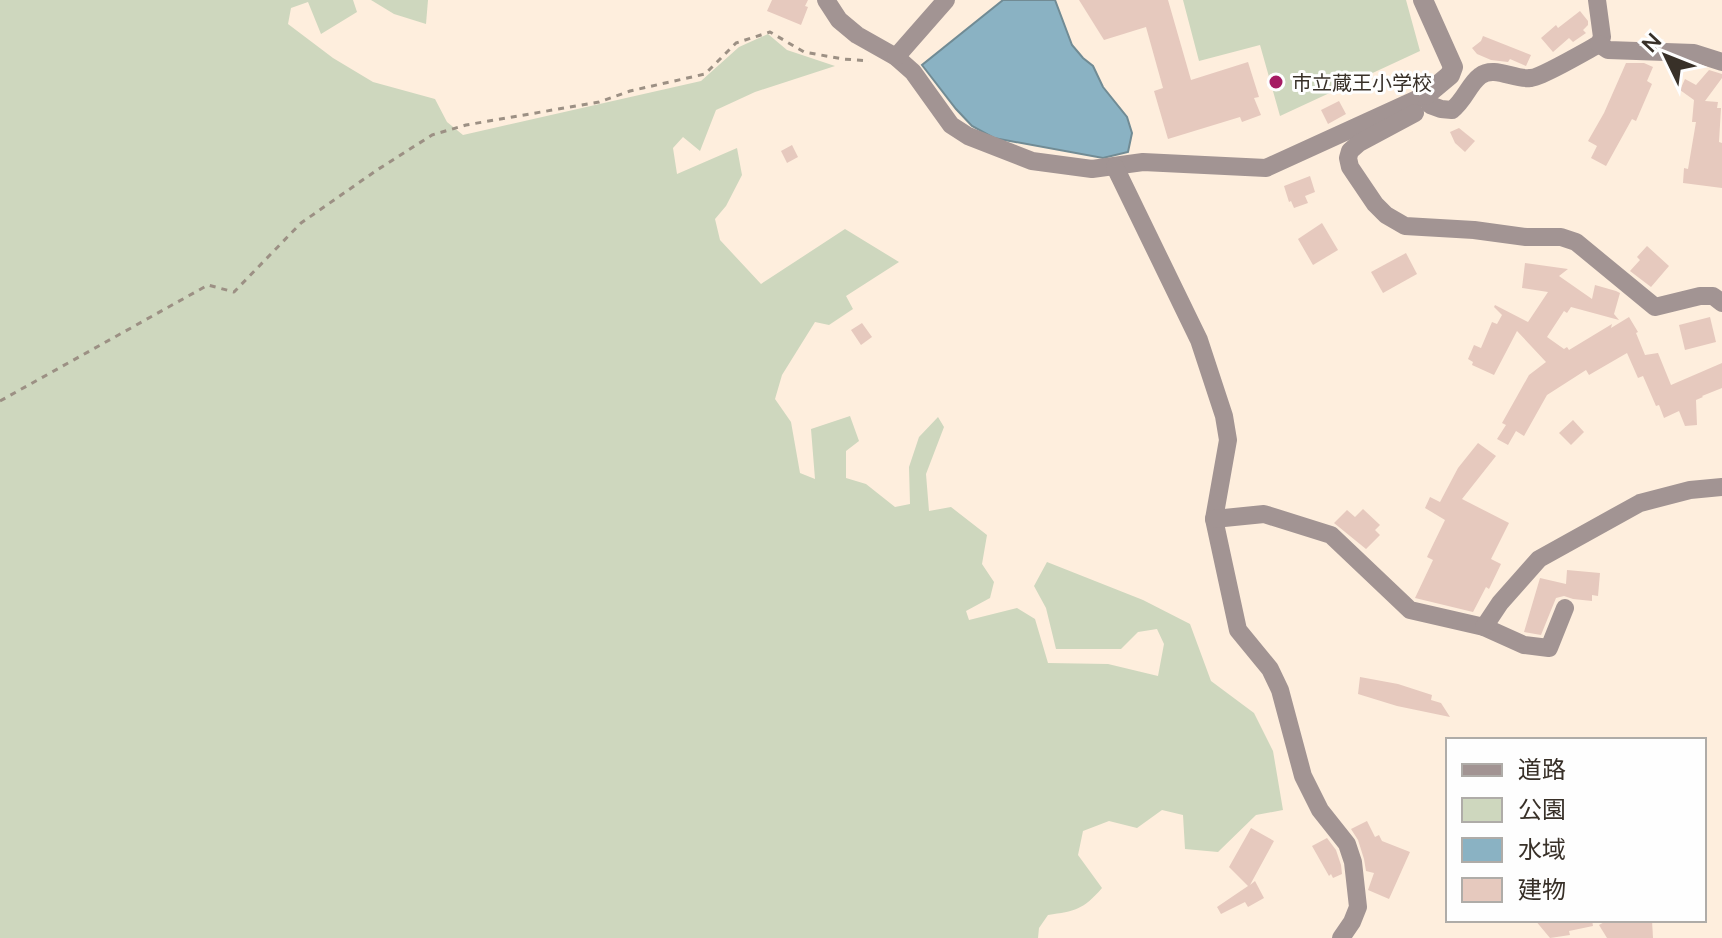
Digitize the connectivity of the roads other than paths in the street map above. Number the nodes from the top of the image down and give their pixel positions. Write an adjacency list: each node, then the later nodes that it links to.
1 (826, 0): 6 (street)
2 (946, 0): 6 (street)
3 (1423, 0): 8 (street)
4 (1597, 0): 5 (street)
5 (1599, 44): 7 (street); 8 (street)
6 (896, 57): 9 (street)
7 (1722, 62)
8 (1428, 100): 9 (street); 10 (street)
9 (1115, 167): 12 (street)
10 (1722, 303)
11 (1722, 487): 14 (street)
12 (1214, 519): 14 (street); 15 (street)
13 (1565, 608): 14 (street)
14 (1484, 627)
15 (1341, 938)

